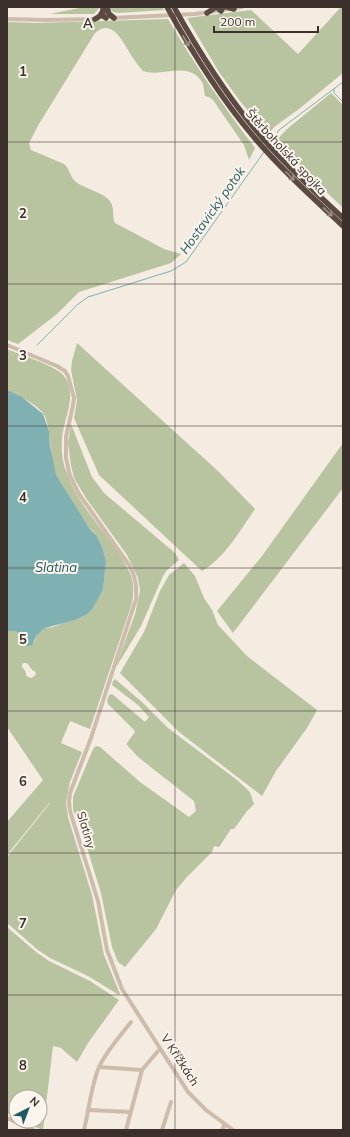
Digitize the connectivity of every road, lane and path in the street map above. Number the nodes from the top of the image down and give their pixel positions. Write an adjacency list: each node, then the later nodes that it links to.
1 (167, 7): 13 (highway, Štěrboholská spojka, one-way to 13)
2 (174, 7): 13 (highway, Štěrboholská spojka)
3 (227, 7): 7 (highway)
4 (242, 7): 7 (street)
5 (219, 8): 7 (street); 8 (highway)
6 (105, 9): 9 (highway); 10 (highway); 12 (highway)
7 (234, 9)
8 (207, 13): 10 (street)
9 (106, 18): 10 (street); 12 (street)
10 (114, 18)
11 (7, 19): 12 (street)
12 (95, 19)
13 (263, 143): 14 (highway, Štěrboholská spojka)
14 (270, 151): 15 (highway, Štěrboholská spojka); 16 (highway, Štěrboholská spojka, one-way to 16)
15 (343, 218)
16 (343, 226)
17 (7, 345): 18 (street, Slatiny)
18 (122, 989): 27 (street, V Křížkách)
19 (131, 1022): 21 (street)
20 (158, 1051): 22 (street)
21 (99, 1067): 22 (street); 24 (street)
22 (142, 1070): 25 (street)
23 (171, 1102): 31 (street)
24 (88, 1110): 25 (street); 29 (street)
25 (131, 1112): 30 (street)
26 (7, 1118): 28 (street)
27 (224, 1124): 32 (street); 33 (street, V Křížkách)
28 (33, 1130)
29 (84, 1130)
30 (126, 1130)
31 (162, 1130)
32 (222, 1130)
33 (233, 1130)

